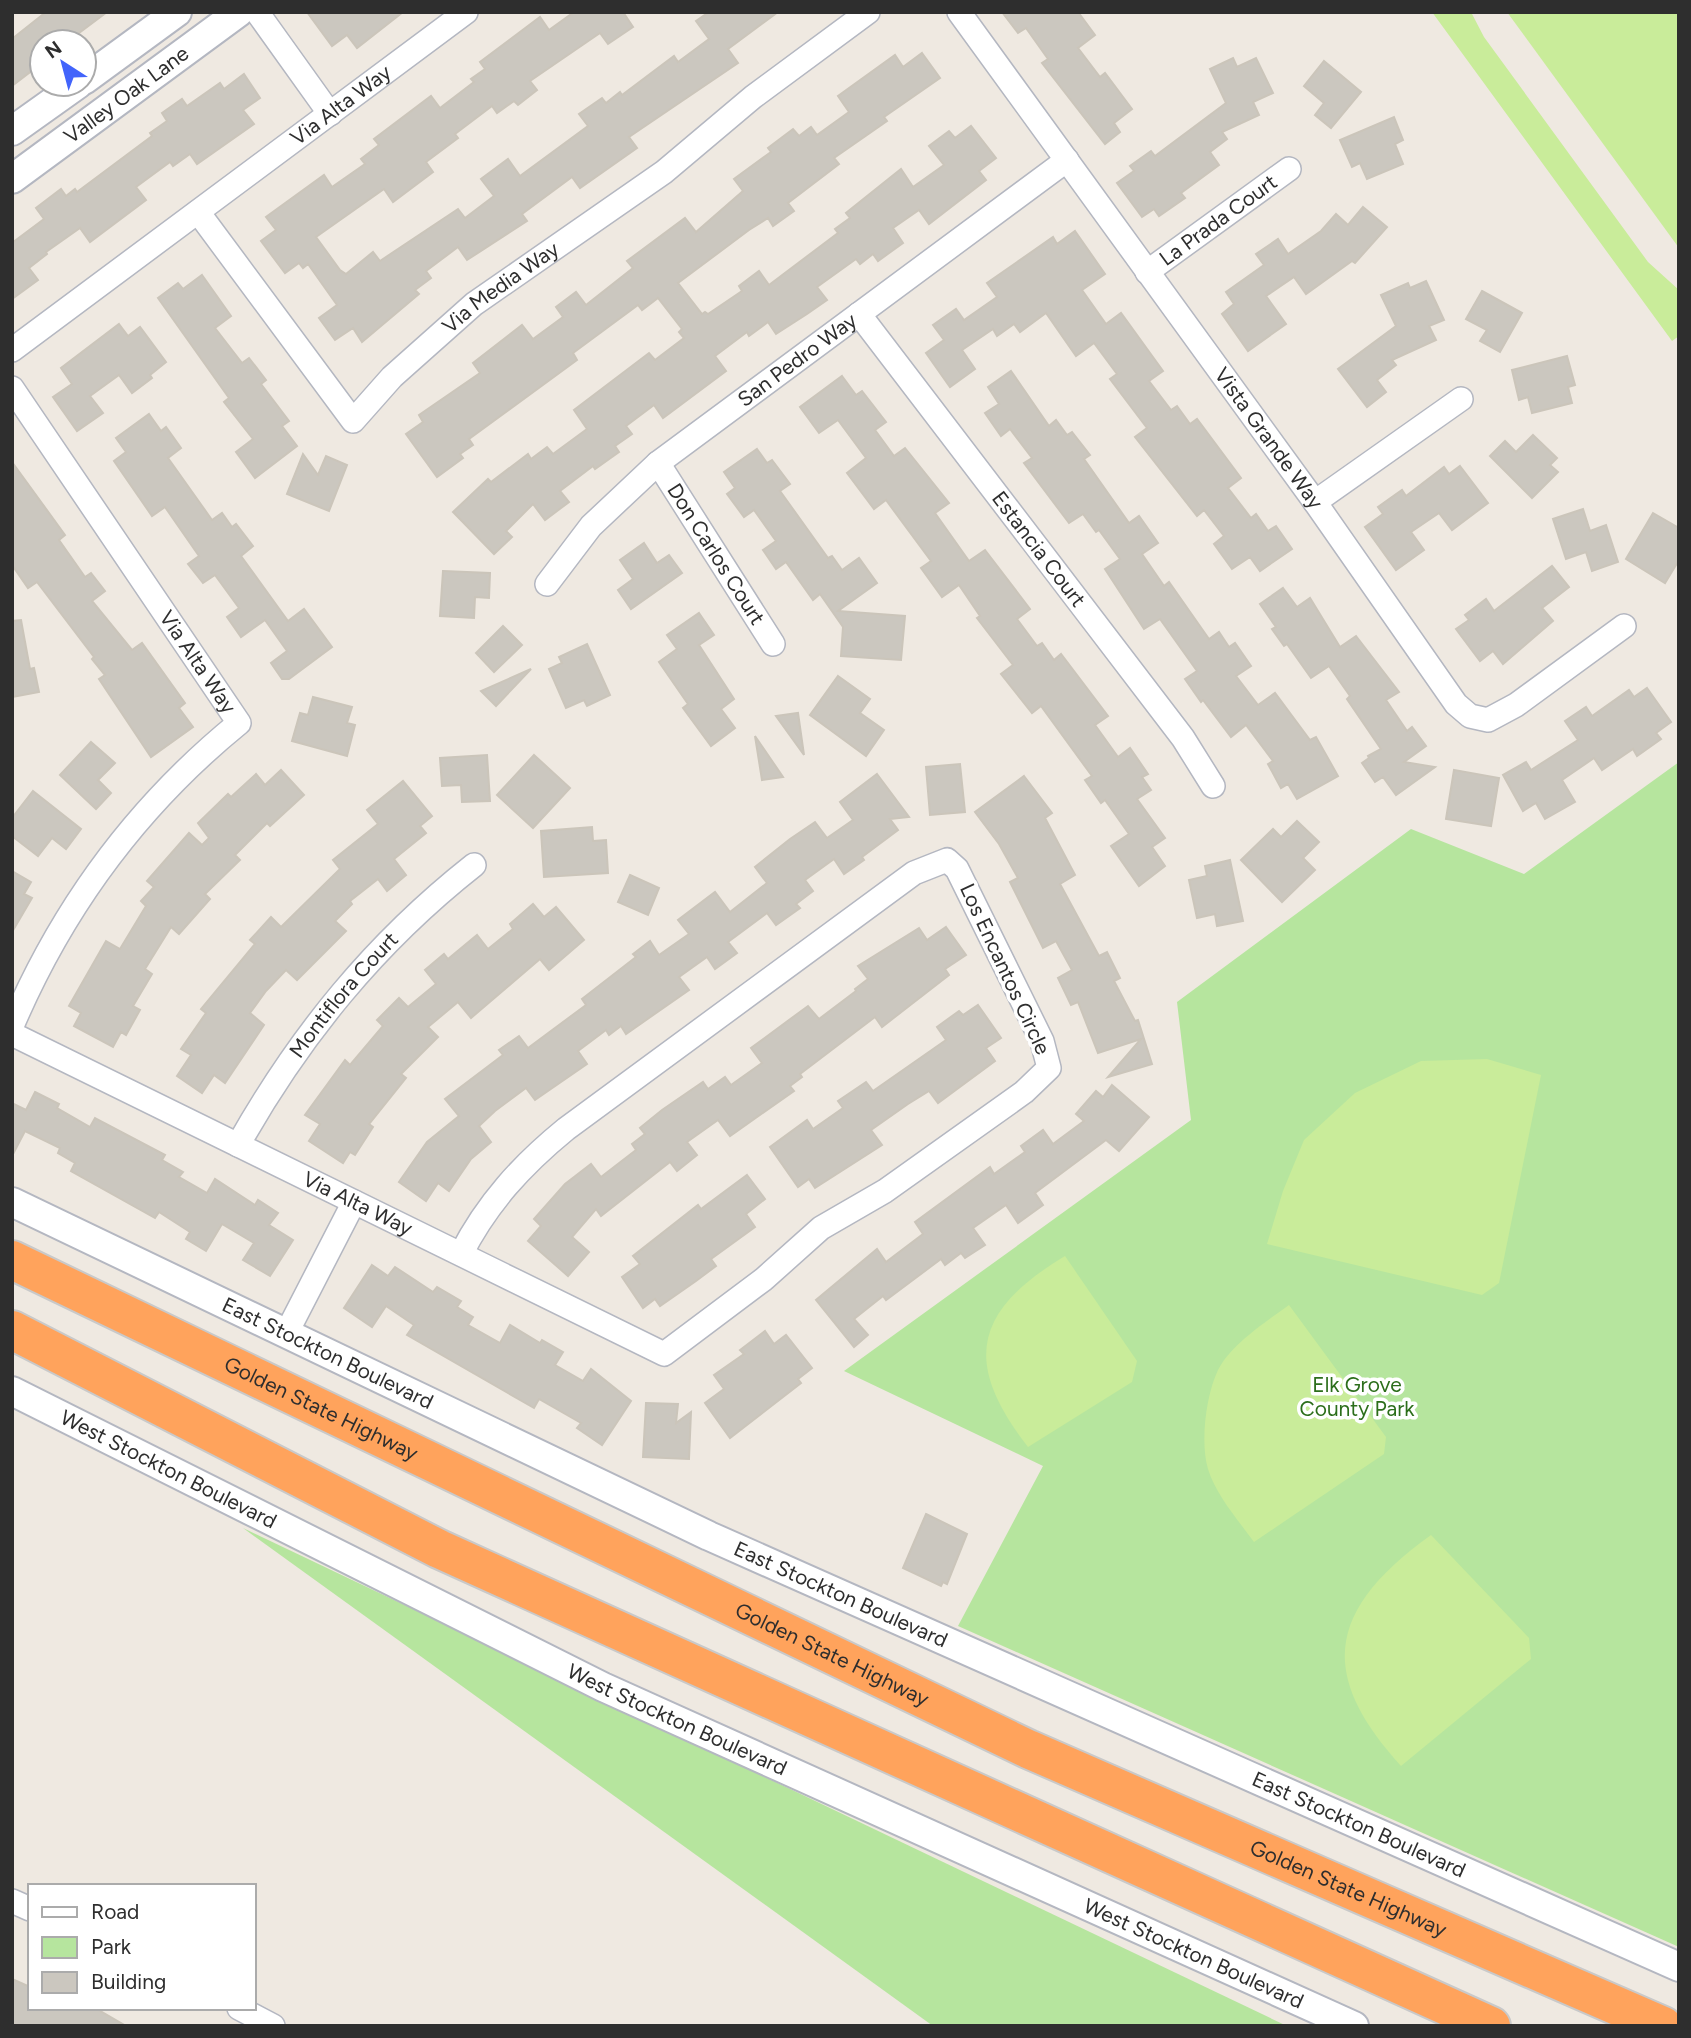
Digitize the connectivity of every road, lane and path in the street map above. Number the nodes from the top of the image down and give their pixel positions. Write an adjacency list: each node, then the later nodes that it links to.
1 (177, 12): 7 (street, Valley Oak Lane)
2 (239, 12): 13 (street, Valley Oak Lane)
3 (257, 12): 9 (street)
4 (466, 12): 9 (street, Via Alta Way)
5 (868, 12): 14 (street, Via Media Way)
6 (959, 12): 11 (street, Vista Grande Way)
7 (98, 70)
8 (58, 98): 10 (street, Valley Oak Lane)
9 (330, 114): 14 (street, Via Alta Way)
10 (12, 131)
11 (1067, 160): 15 (street, Vista Grande Way); 16 (street, San Pedro Way)
12 (1289, 169): 15 (street, La Prada Court)
13 (12, 179)
14 (198, 212): 17 (street, Via Alta Way)
15 (1147, 272): 21 (street, Vista Grande Way)
16 (859, 314): 20 (street, San Pedro Way); 25 (street, Estancia Court)
17 (12, 350)
18 (12, 388): 27 (street, Via Alta Way)
19 (1461, 399): 21 (street)
20 (658, 463): 22 (street, San Pedro Way); 24 (street, Don Carlos Court)
21 (1315, 502): 23 (street, Vista Grande Way)
22 (547, 584)
23 (1624, 626)
24 (774, 644)
25 (1213, 786)
26 (474, 865): 29 (street, Montiflora Court)
27 (12, 1026)
28 (12, 1034): 29 (street, Via Alta Way)
29 (238, 1145): 31 (street, Via Alta Way)
30 (12, 1202): 35 (street, East Stockton Boulevard)
31 (354, 1202): 32 (street, Via Alta Way); 35 (street)
32 (461, 1254): 36 (street, Via Alta Way); 36 (street, Los Encantos Circle)
33 (12, 1260): 45 (highway, Golden State Highway)
34 (12, 1330): 44 (highway)
35 (286, 1334): 40 (street, East Stockton Boulevard)
36 (664, 1354)
37 (12, 1391): 43 (street, West Stockton Boulevard)
38 (12, 1901): 39 (street)
39 (28, 1908)
40 (1679, 1967)
41 (243, 2010): 42 (street)
42 (272, 2026)
43 (1354, 2026)
44 (1492, 2026)
45 (1662, 2026)

